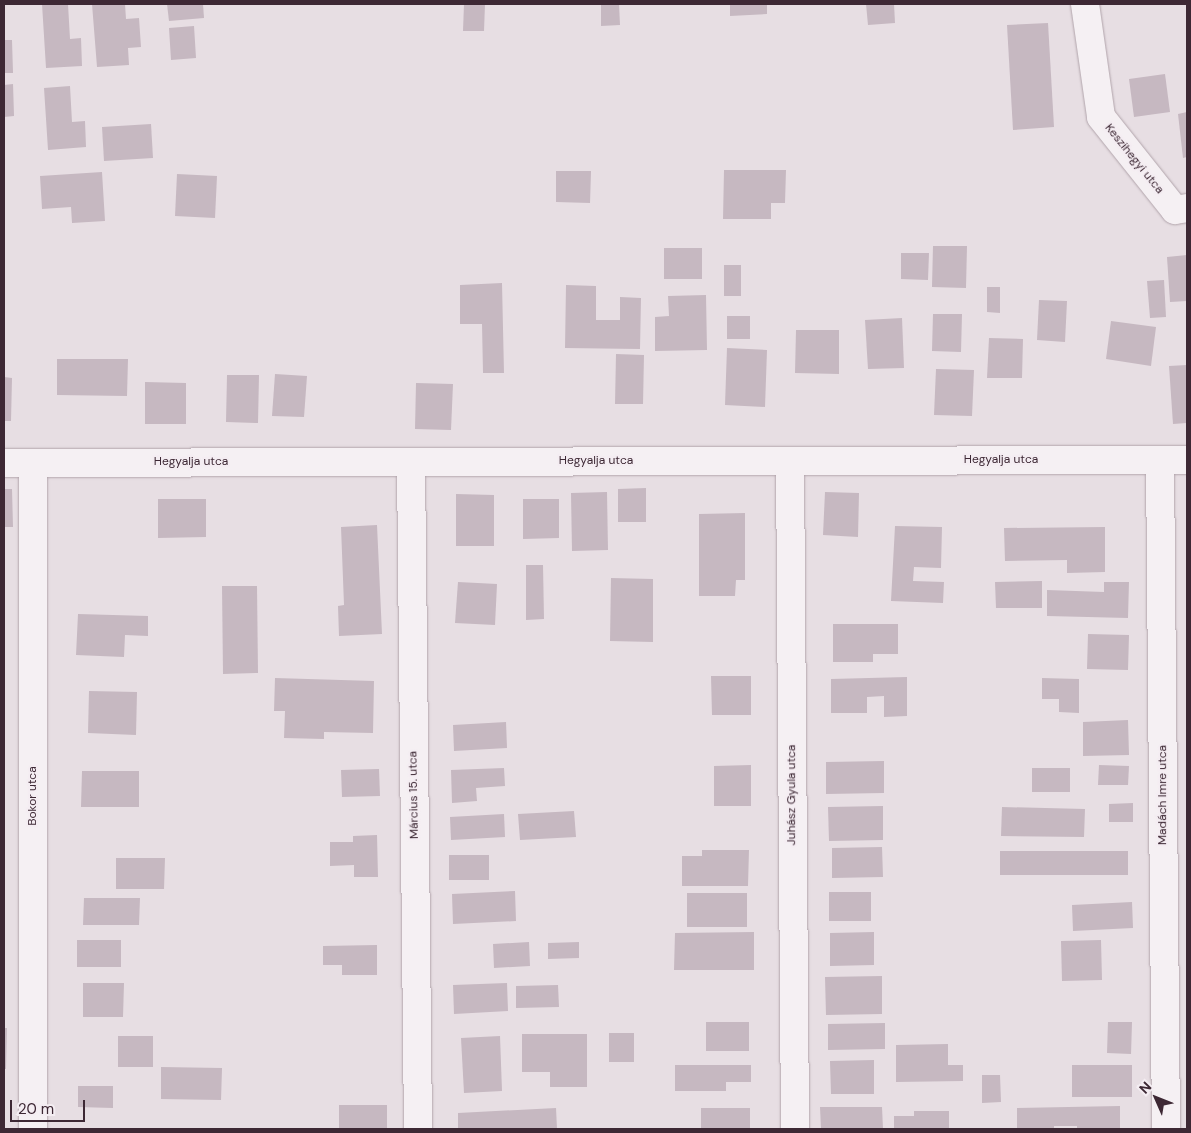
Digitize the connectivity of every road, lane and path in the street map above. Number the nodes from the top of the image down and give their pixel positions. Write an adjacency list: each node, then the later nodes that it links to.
1 (1085, 4): 2 (street, Keszihegyi utca)
2 (1187, 208)
3 (1160, 460): 4 (street, Hegyalja utca); 5 (street, Hegyalja utca); 12 (street, Madách Imre utca)
4 (1187, 460)
5 (790, 461): 6 (street, Hegyalja utca); 11 (street, Juhász Gyula utca)
6 (411, 462): 8 (street, Hegyalja utca); 10 (street, Március 15. utca)
7 (4, 463): 8 (street, Hegyalja utca)
8 (33, 463): 9 (street, Bokor utca)
9 (33, 1129)
10 (418, 1129)
11 (795, 1129)
12 (1166, 1129)

